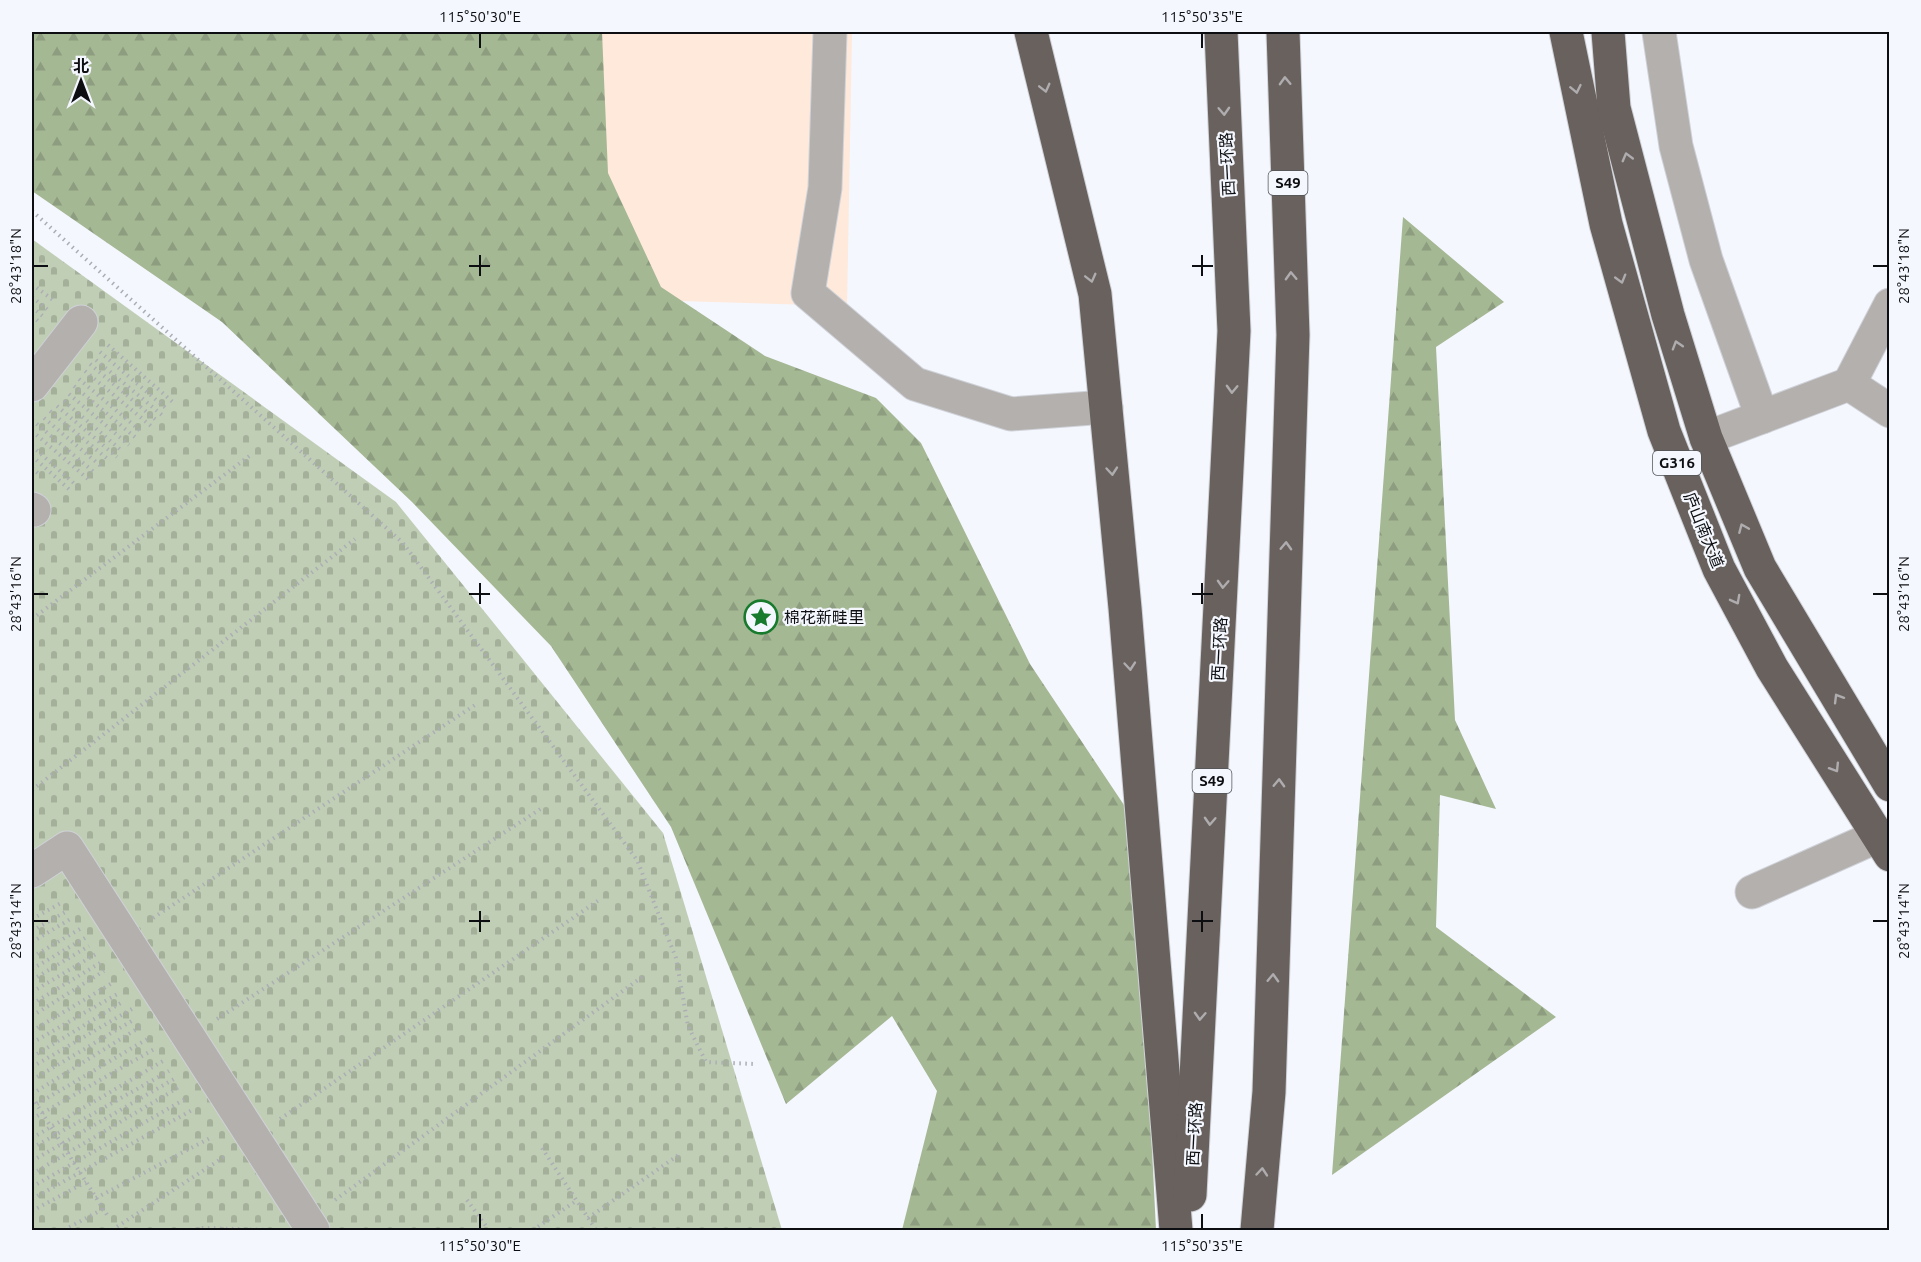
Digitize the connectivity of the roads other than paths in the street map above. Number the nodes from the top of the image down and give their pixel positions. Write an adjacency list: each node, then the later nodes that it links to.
1 (830, 32): 10 (lane)
2 (1031, 32): 10 (highway, one-way to 10)
3 (1221, 32): 20 (highway, 西一环路 / S49, one-way to 20)
4 (1283, 32): 21 (highway, S49, one-way to 4)
5 (1566, 32): 15 (highway, 庐山南大道 / G316, one-way to 15)
6 (1608, 32): 13 (highway, G316, one-way to 6)
7 (1659, 32): 12 (lane)
8 (1890, 305): 9 (lane)
9 (1849, 384): 11 (lane); 12 (lane)
10 (1106, 407): 19 (highway, one-way to 19)
11 (1890, 411)
12 (1761, 417): 13 (lane)
13 (1706, 438): 14 (highway, G316, one-way to 13)
14 (1890, 785)
15 (1884, 845): 17 (lane)
16 (32, 871): 18 (lane)
17 (1752, 892)
18 (310, 1225)
19 (1176, 1230)
20 (1188, 1230)
21 (1257, 1230)

